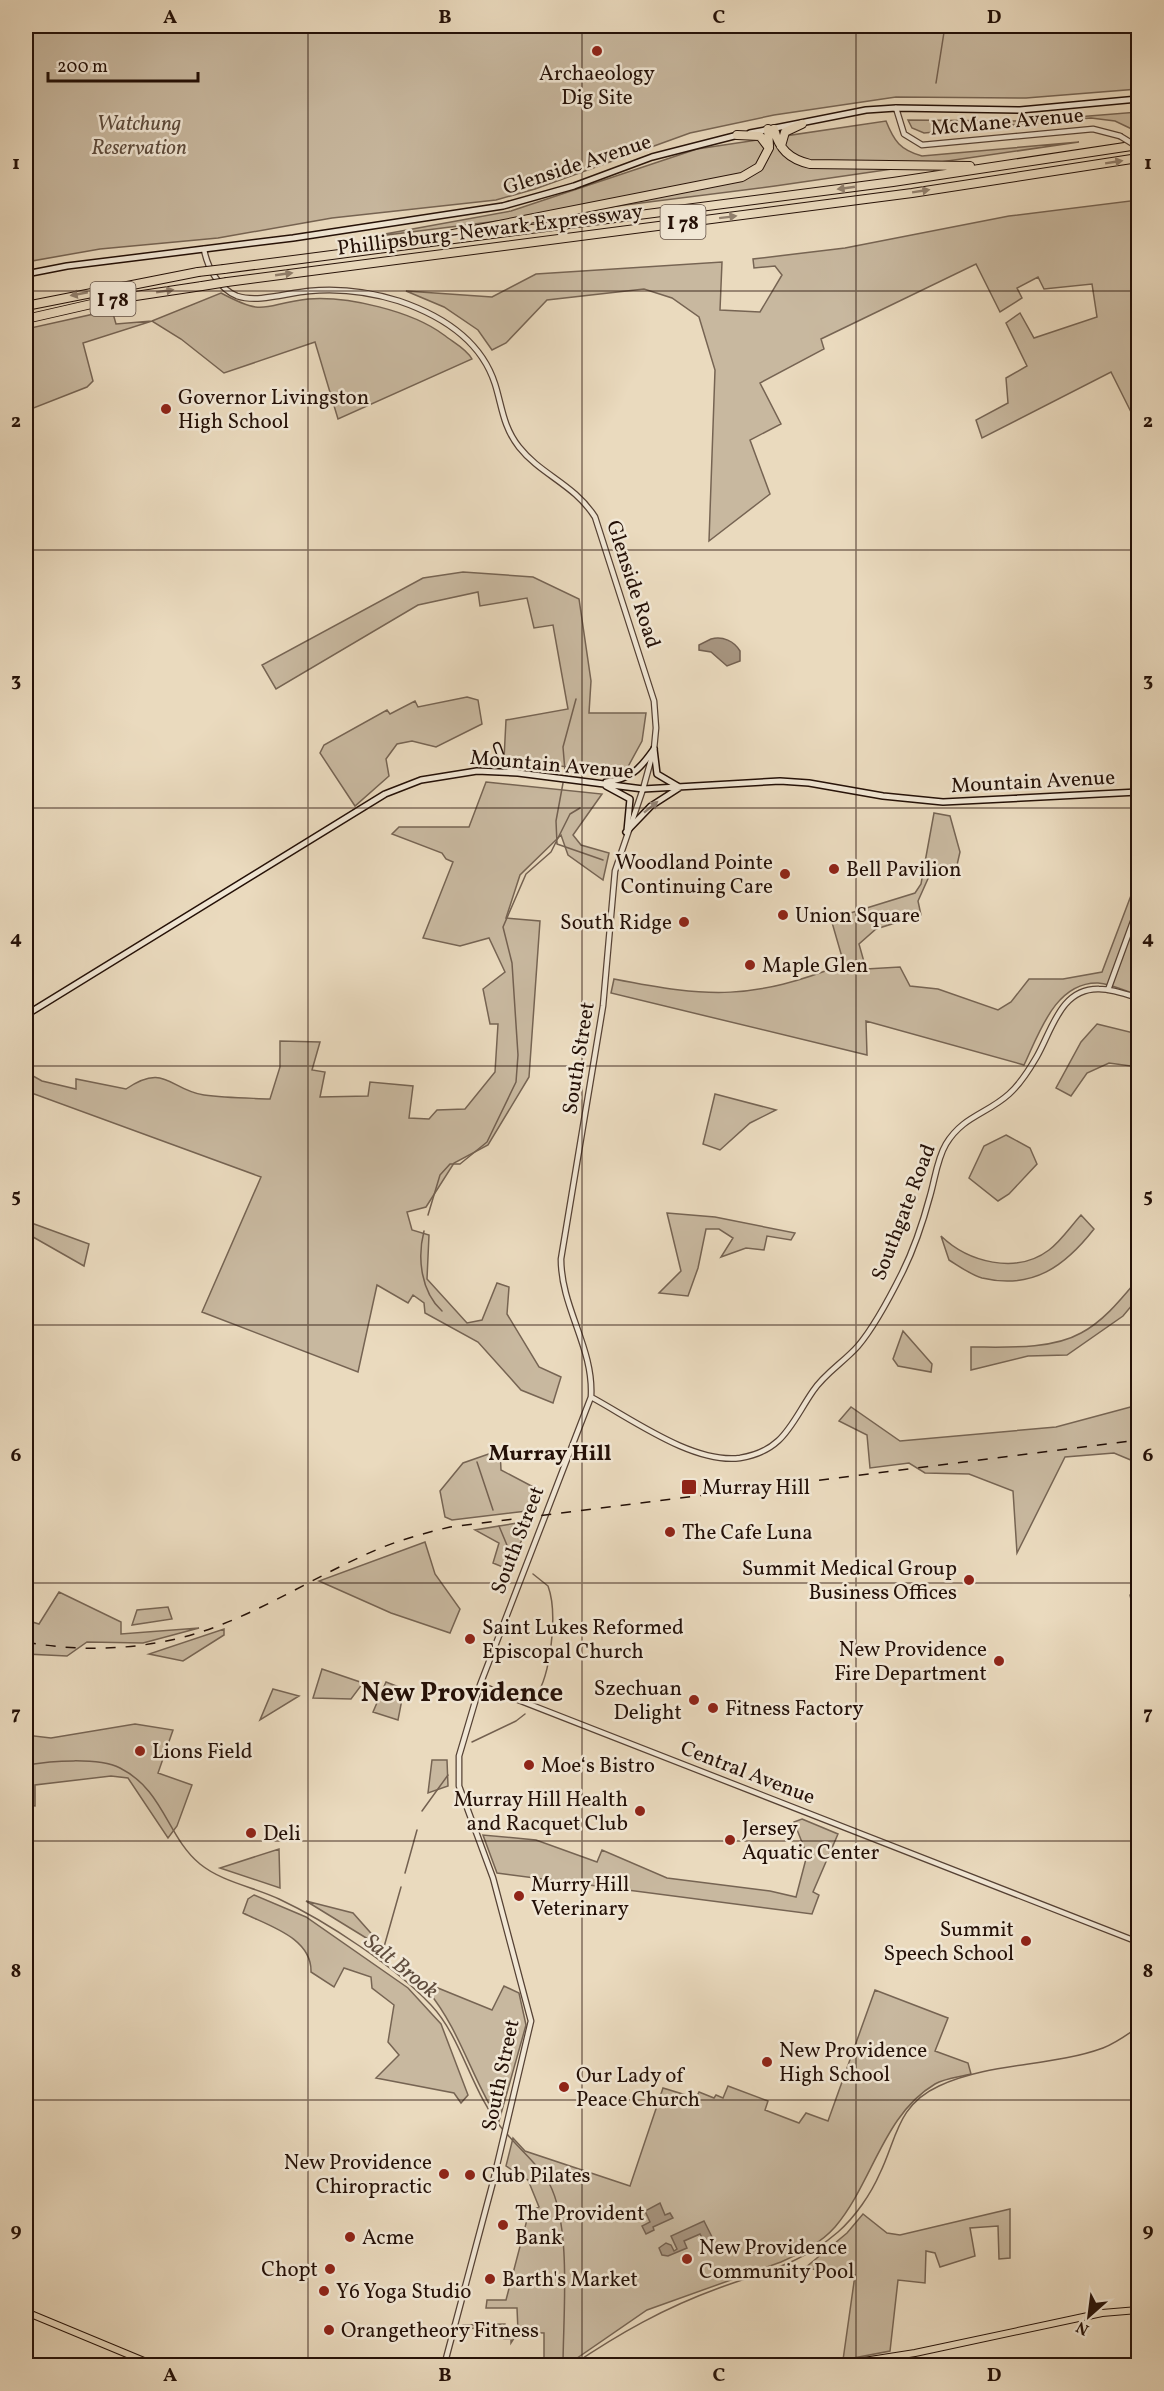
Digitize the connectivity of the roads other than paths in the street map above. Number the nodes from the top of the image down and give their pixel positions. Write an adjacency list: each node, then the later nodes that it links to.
1 (1138, 99): 2 (main road, Glenside Avenue)
2 (896, 108): 3 (main road, Glenside Avenue); 6 (street, McMane Avenue, bridge)
3 (802, 124): 4 (main road, Glenside Avenue); 7 (highway)
4 (771, 129): 5 (main road, Glenside Avenue); 7 (highway); 8 (highway)
5 (738, 135): 8 (highway); 12 (main road, Glenside Avenue)
6 (1138, 146): 10 (highway, Phillipsburg-Newark Expressway / I 78)
7 (781, 147): 10 (highway)
8 (769, 148): 11 (highway)
9 (1138, 158): 15 (highway, Phillipsburg-Newark Expressway / I 78, one-way to 9, bridge)
10 (1028, 161): 11 (highway, Phillipsburg-Newark Expressway / I 78, one-way to 11)
11 (396, 246): 14 (highway, Phillipsburg-Newark Expressway / I 78, one-way to 14, bridge)
12 (204, 249): 13 (main road, Glenside Avenue); 17 (street, Glenside Road)
13 (26, 274)
14 (26, 306)
15 (26, 319)
16 (497, 746): 18 (main road)
17 (654, 749): 19 (main road); 20 (main road); 21 (street, Glenside Road)
18 (518, 773): 19 (main road, Mountain Avenue); 27 (main road, Mountain Avenue)
19 (598, 783): 21 (main road, Mountain Avenue); 23 (main road)
20 (680, 788): 21 (main road, Mountain Avenue); 22 (main road, Mountain Avenue); 23 (main road, one-way to 20)
21 (643, 789): 23 (street, South Street)
22 (1138, 792)
23 (626, 832): 28 (street, South Street)
24 (1138, 908): 25 (street)
25 (1108, 990): 26 (street); 28 (street, Southgate Road)
26 (1138, 998)
27 (26, 1015)
28 (591, 1397): 29 (street, South Street)
29 (480, 1685): 30 (street, Central Avenue); 34 (street, South Street)
30 (1138, 1942)
31 (1138, 2310): 35 (main road)
32 (26, 2312): 33 (main road)
33 (156, 2366)
34 (444, 2366)
35 (832, 2366)

